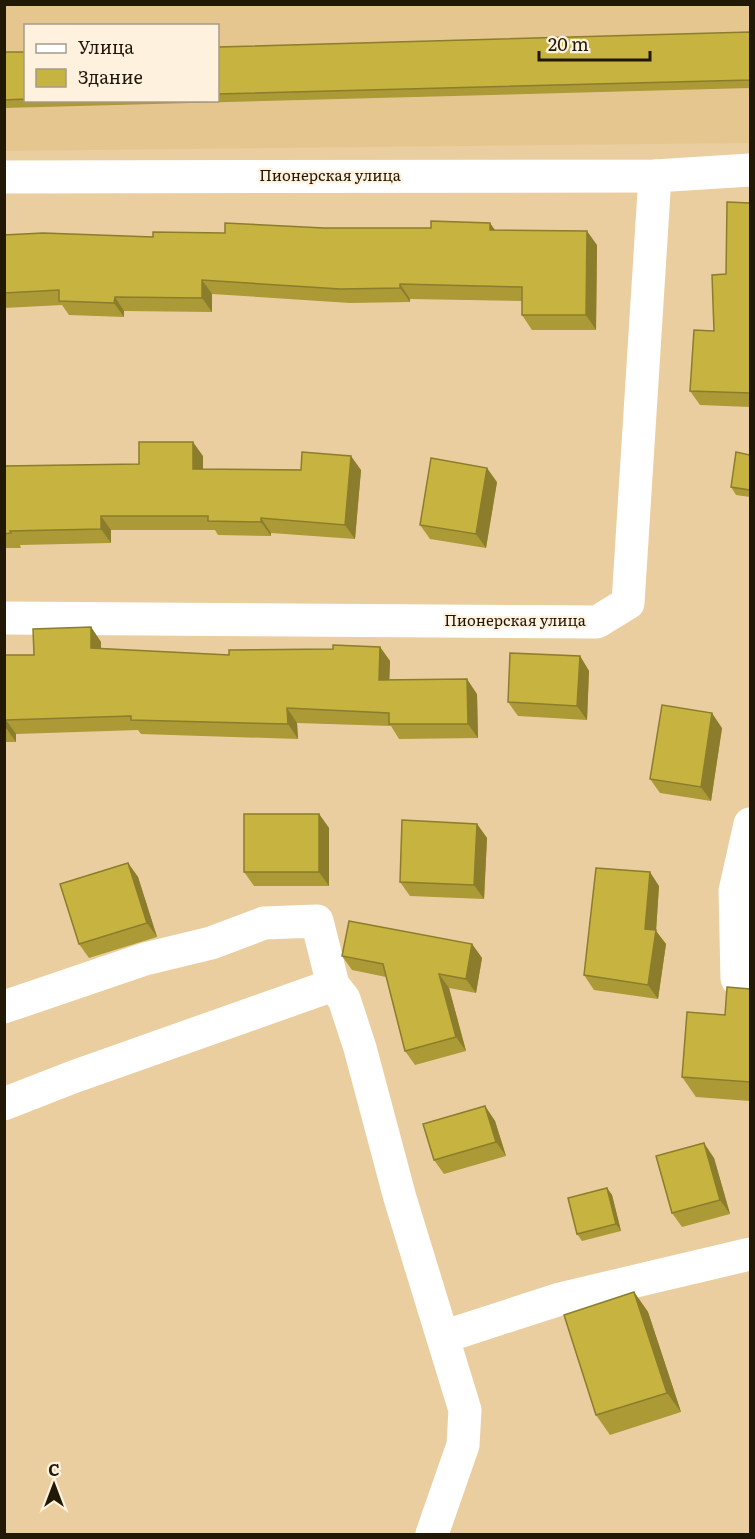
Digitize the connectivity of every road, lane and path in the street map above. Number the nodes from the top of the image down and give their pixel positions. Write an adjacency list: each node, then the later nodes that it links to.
1 (750, 170): 2 (street, Пионерская улица)
2 (655, 176): 3 (street, Пионерская улица); 4 (street, Пионерская улица)
3 (4, 177)
4 (4, 618)
5 (750, 824): 6 (street)
6 (744, 981)
7 (333, 985): 8 (street); 9 (street); 11 (street)
8 (4, 1006)
9 (4, 1104)
10 (750, 1254): 11 (street)
11 (443, 1338): 12 (street)
12 (432, 1534)

